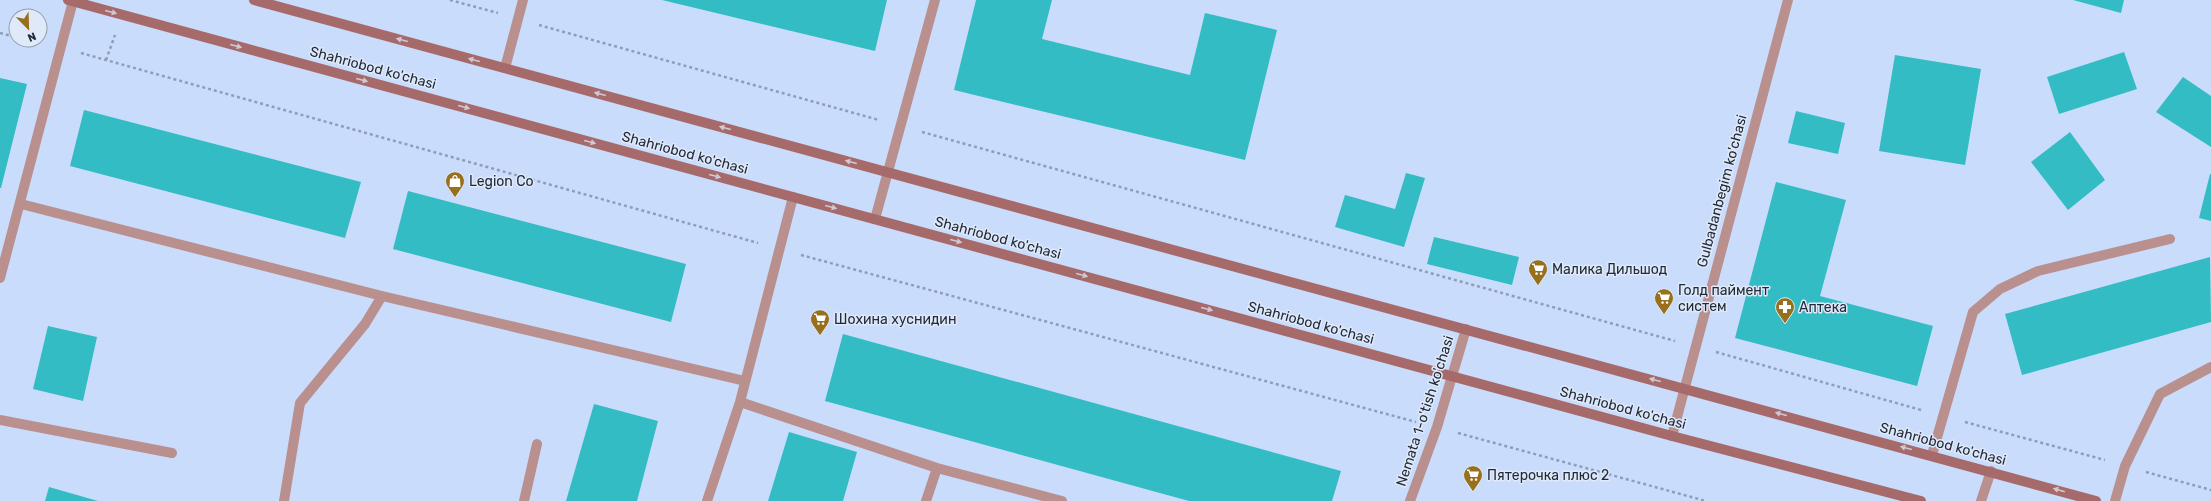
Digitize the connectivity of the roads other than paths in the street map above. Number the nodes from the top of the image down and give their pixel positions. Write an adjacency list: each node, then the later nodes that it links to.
1 (72, 0): 8 (main road, Shahriobod ko'chasi, one-way to 8); 9 (street)
2 (254, 0): 6 (main road, Shahriobod ko'chasi, one-way to 2)
3 (522, 0): 6 (street)
4 (935, 0): 7 (street)
5 (1788, 0): 18 (street, Gulbadanbegim ko'chasi)
6 (505, 68): 7 (main road, Shahriobod ko'chasi, one-way to 6)
7 (888, 172): 10 (street); 14 (main road, Shahriobod ko'chasi)
8 (793, 197): 10 (main road, Shahriobod ko'chasi, one-way to 10); 17 (street)
9 (21, 204): 12 (street); 13 (street)
10 (875, 219): 16 (main road, Shahriobod ko'chasi, one-way to 16)
11 (2170, 239): 24 (street)
12 (0, 278)
13 (382, 296): 17 (street); 27 (street)
14 (1466, 329): 16 (street, Nemata 1-o'tish ko'chasi); 18 (main road, Shahriobod ko'chasi, one-way to 14)
15 (2211, 367): 36 (street)
16 (1452, 376): 21 (main road, Shahriobod ko'chasi); 32 (street, Nemata 1-o'tish ko'chasi)
17 (745, 381): 19 (street)
18 (1684, 388): 21 (street, Gulbadanbegim ko'chasi); 24 (main road, Shahriobod ko'chasi, one-way to 18)
19 (740, 402): 25 (street); 29 (street)
20 (0, 420): 23 (street)
21 (1672, 436): 33 (main road, Shahriobod ko'chasi)
22 (538, 444): 28 (street)
23 (172, 453)
24 (1932, 455): 26 (main road, Shahriobod ko'chasi)
25 (937, 468): 30 (street); 31 (street)
26 (1990, 471): 34 (street); 35 (main road, Shahriobod ko'chasi, one-way to 26)
27 (284, 501)
28 (524, 501)
29 (707, 501)
30 (926, 501)
31 (1062, 501)
32 (1410, 501)
33 (1921, 501)
34 (1981, 501)
35 (2096, 501)
36 (2115, 501)

